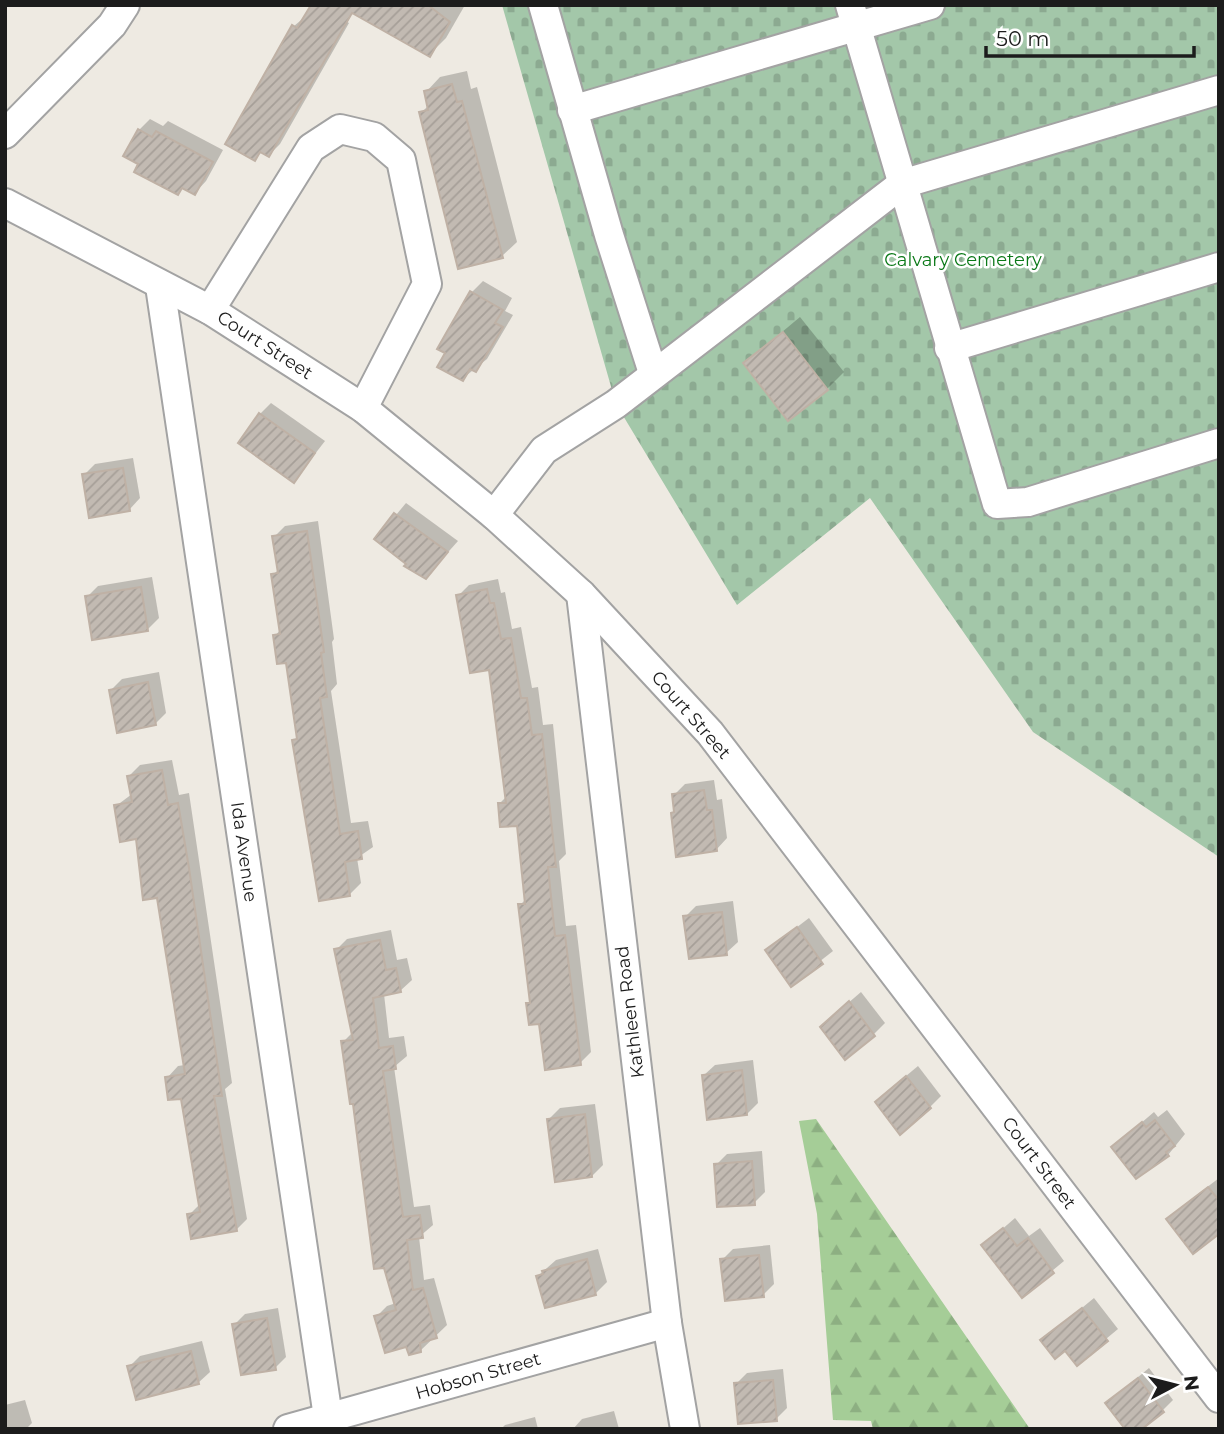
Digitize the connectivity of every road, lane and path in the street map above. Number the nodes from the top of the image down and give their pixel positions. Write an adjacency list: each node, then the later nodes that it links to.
1 (125, 5): 7 (street)
2 (543, 5): 6 (street)
3 (930, 5): 4 (street)
4 (853, 17): 6 (street); 8 (street)
5 (1219, 90): 8 (street)
6 (572, 110): 14 (street)
7 (5, 134)
8 (902, 184): 13 (street); 14 (street)
9 (5, 203): 11 (street, Court Street)
10 (1219, 267): 13 (street)
11 (160, 286): 12 (street, Court Street); 21 (street, Ida Avenue)
12 (210, 310): 15 (street, Court Street); 15 (street)
13 (949, 348): 16 (street)
14 (653, 373): 17 (street)
15 (363, 408): 17 (street, Court Street)
16 (1219, 443)
17 (494, 515): 18 (street, Court Street)
18 (581, 594): 19 (street, Kathleen Road); 20 (street, Court Street)
19 (667, 1323): 21 (street, Hobson Street); 23 (street, Kathleen Road)
20 (1219, 1398)
21 (328, 1417): 22 (street, Hobson Street)
22 (288, 1429)
23 (685, 1429)

